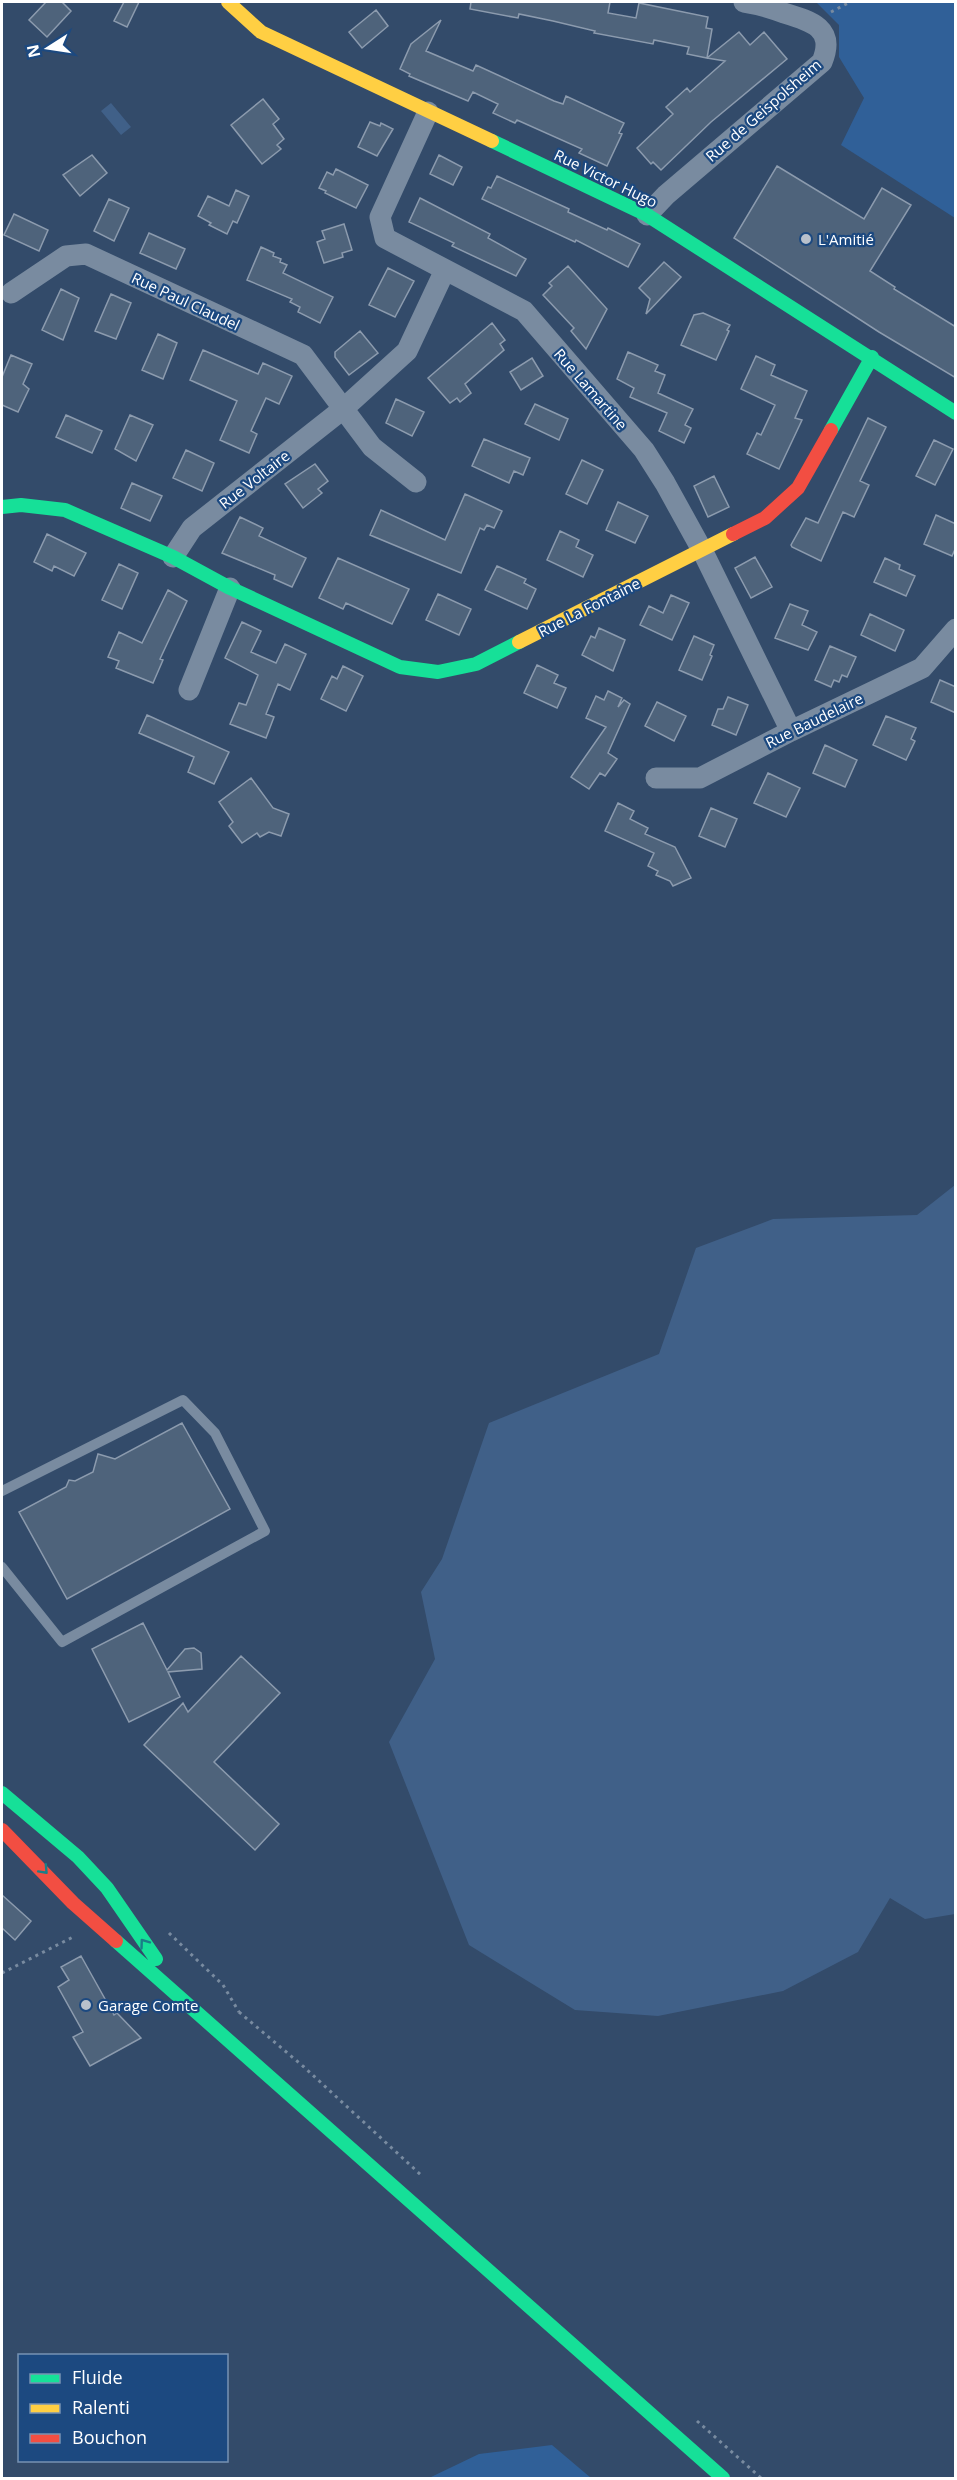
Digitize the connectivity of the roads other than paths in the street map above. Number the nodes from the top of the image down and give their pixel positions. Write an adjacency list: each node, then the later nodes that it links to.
1 (228, 2): 3 (street, Rue Victor Hugo)
2 (744, 2): 4 (street, Rue de Geispolsheim)
3 (428, 112): 4 (street, Rue Victor Hugo); 5 (street, Rue Lamartine)
4 (647, 215): 7 (street, Rue Victor Hugo)
5 (445, 270): 8 (street, Rue Voltaire); 12 (street, Rue Lamartine)
6 (11, 293): 8 (street, Rue Paul Claudel)
7 (872, 357): 9 (street, Rue Victor Hugo); 12 (street, Rue La Fontaine)
8 (343, 409): 10 (street); 13 (street, Rue Voltaire)
9 (956, 412)
10 (416, 482)
11 (2, 507): 13 (street, Rue La Fontaine)
12 (702, 550): 14 (street, Rue La Fontaine); 17 (street, Rue Lamartine)
13 (173, 557): 14 (street, Rue La Fontaine)
14 (231, 588): 16 (street)
15 (956, 629): 17 (street, Rue Baudelaire)
16 (189, 690)
17 (791, 731): 18 (street, Rue Baudelaire)
18 (656, 778)
19 (2, 1491): 20 (lane)
20 (2, 1567)
21 (2, 1793): 23 (street)
22 (2, 1830): 23 (street)
23 (25, 1831): 24 (street, one-way to 24); 24 (street, one-way to 23)
24 (192, 2006): 25 (street)
25 (723, 2478)

